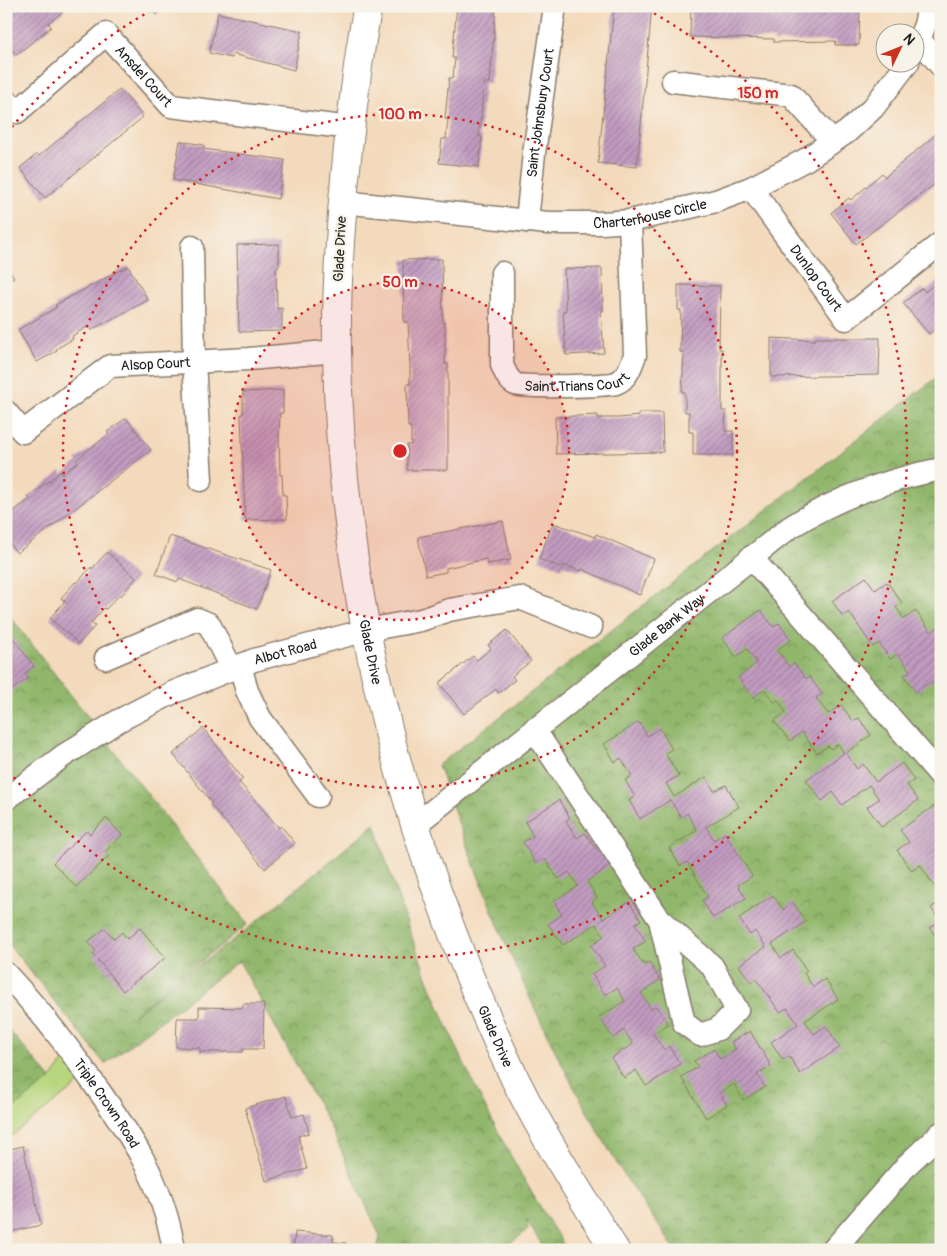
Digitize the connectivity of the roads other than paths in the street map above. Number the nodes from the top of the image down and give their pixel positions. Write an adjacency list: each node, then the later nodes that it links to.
1 (368, 6): 10 (street, Glade Drive)
2 (555, 6): 14 (street, Saint Johnsbury Court)
3 (928, 6): 4 (street)
4 (923, 22)
5 (924, 51): 6 (street)
6 (941, 66)
7 (900, 72): 11 (street, Charterhouse Circle)
8 (673, 81): 11 (street)
9 (6, 100): 10 (street, Ansdel Court)
10 (351, 128): 13 (street, Glade Drive)
11 (832, 142): 12 (street, Charterhouse Circle)
12 (751, 188): 15 (street, Charterhouse Circle); 16 (street, Dunlop Court)
13 (342, 202): 14 (street, Charterhouse Circle); 19 (street, Glade Drive)
14 (527, 221): 15 (street, Charterhouse Circle)
15 (630, 221): 18 (street, Saint Trians Court)
16 (941, 243)
17 (192, 247): 20 (street)
18 (502, 273)
19 (337, 351): 20 (street, Alsop Court); 26 (street, Glade Drive)
20 (194, 362): 21 (street, Alsop Court); 23 (street)
21 (6, 412)
22 (941, 469): 24 (street, Glade Bank Way)
23 (201, 480)
24 (751, 557): 29 (street, Glade Bank Way); 30 (street)
25 (591, 627): 26 (street, Albot Road)
26 (367, 630): 28 (street, Albot Road); 33 (street, Glade Drive)
27 (106, 658): 28 (street)
28 (236, 667): 31 (street); 32 (street, Albot Road)
29 (534, 729): 33 (street, Glade Bank Way); 34 (street)
30 (941, 776)
31 (318, 796)
32 (6, 799)
33 (415, 825): 39 (street, Glade Drive)
34 (660, 920): 34 (street)
35 (6, 974): 38 (street, Triple Crown Road)
36 (941, 1133): 37 (street)
37 (843, 1246)
38 (174, 1250)
39 (615, 1250)

